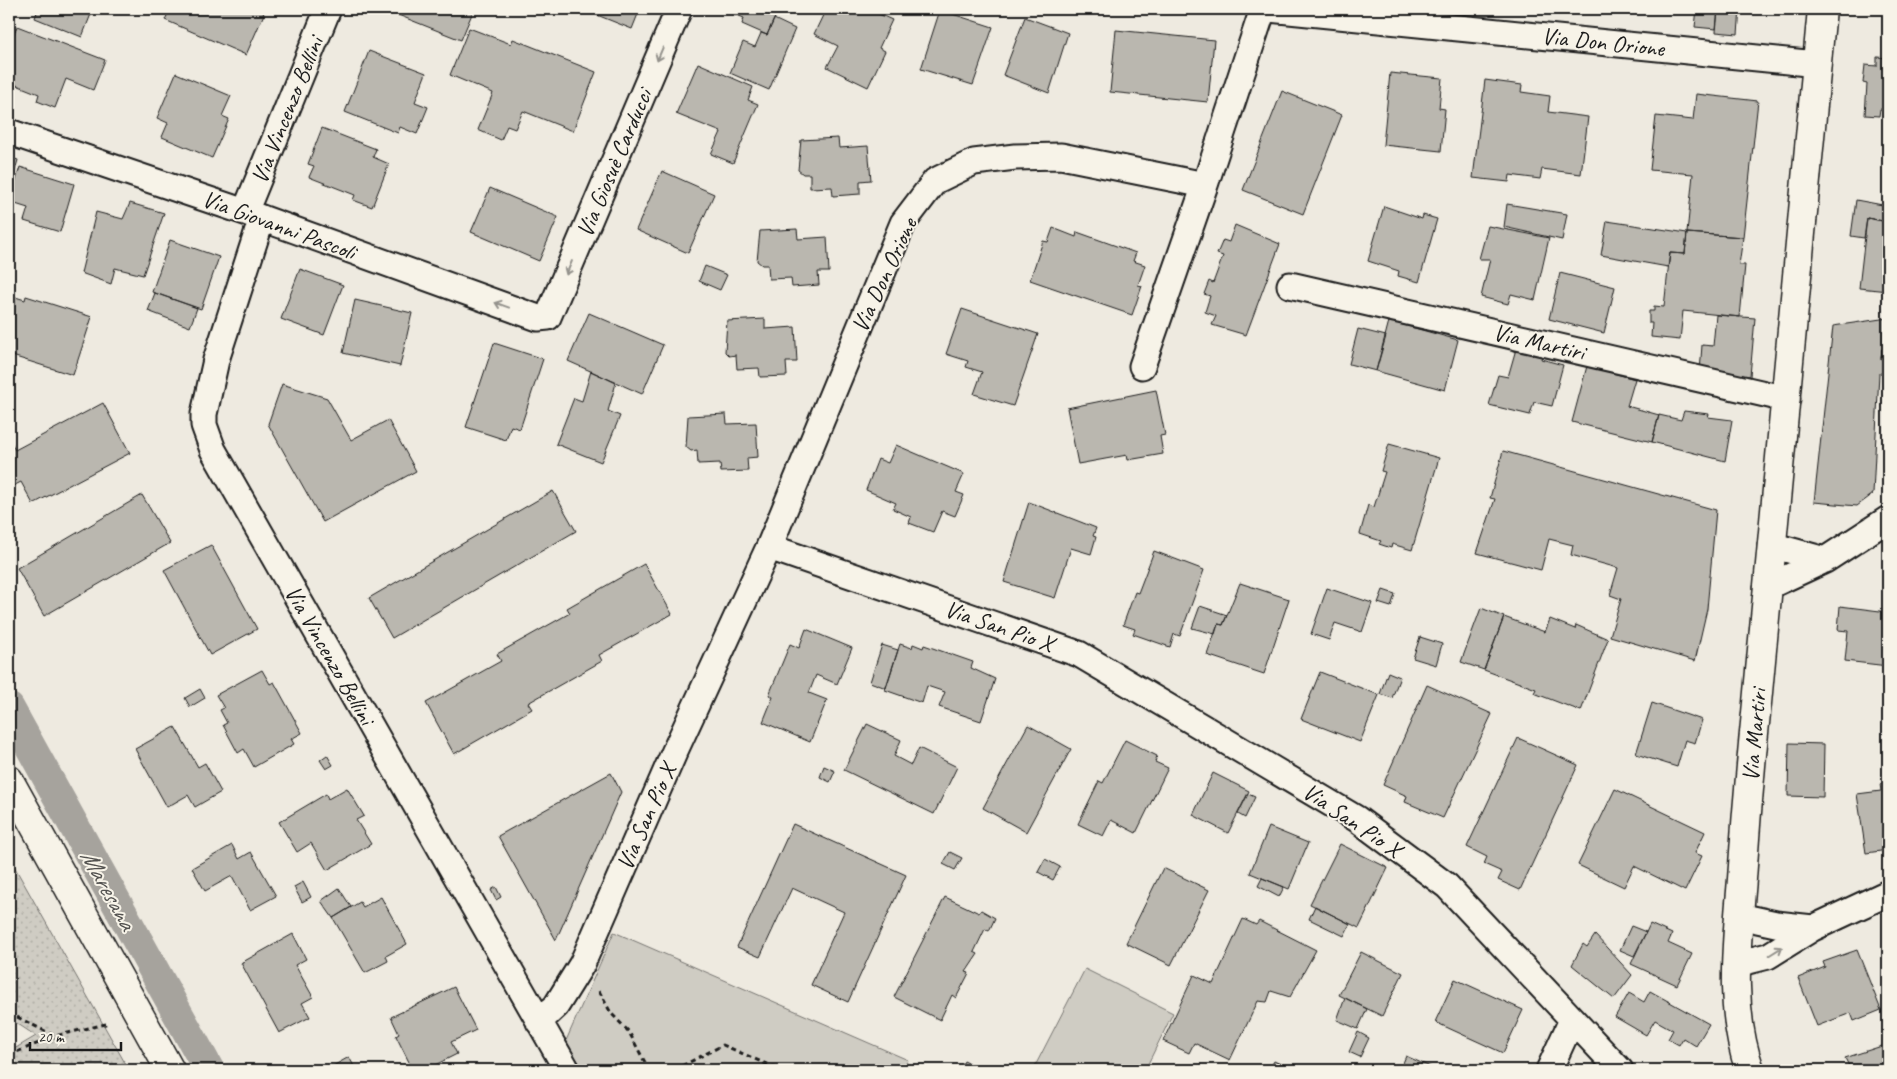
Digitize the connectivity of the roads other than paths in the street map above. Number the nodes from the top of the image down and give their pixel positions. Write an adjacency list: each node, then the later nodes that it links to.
1 (328, 9): 9 (street, Via Vincenzo Bellini)
2 (679, 9): 11 (street, Via Giosuè Carducci, one-way to 11)
3 (1263, 9): 8 (street)
4 (1269, 9): 6 (street, Via Don Orione)
5 (1822, 9): 6 (street, Via Martiri)
6 (1817, 64): 13 (street, Via Martiri)
7 (9, 132): 9 (street, Via Giovanni Pascoli)
8 (1205, 185): 12 (street); 16 (street, Via Don Orione)
9 (254, 215): 11 (street, Via Giovanni Pascoli, one-way to 9); 25 (street, Via Vincenzo Bellini)
10 (1290, 285): 13 (street, Via Martiri)
11 (548, 317)
12 (1142, 366)
13 (1787, 399): 15 (street, Via Martiri)
14 (1888, 519): 17 (street)
15 (1771, 545): 17 (street); 18 (street, Via Martiri)
16 (769, 547): 24 (street, Via San Pio X); 25 (street, Via San Pio X)
17 (1825, 560): 18 (street)
18 (1767, 587): 21 (street, Via Martiri)
19 (9, 780): 26 (street)
20 (1888, 893): 22 (street)
21 (1739, 916): 22 (street); 23 (street, Via Martiri)
22 (1813, 928): 23 (street, one-way to 22)
23 (1736, 964): 30 (street, Via Martiri)
24 (1572, 1020): 28 (street); 29 (street, Via San Pio X)
25 (539, 1022): 27 (street, Via Vincenzo Bellini)
26 (170, 1070)
27 (566, 1070)
28 (1549, 1070)
29 (1620, 1070)
30 (1750, 1070)

